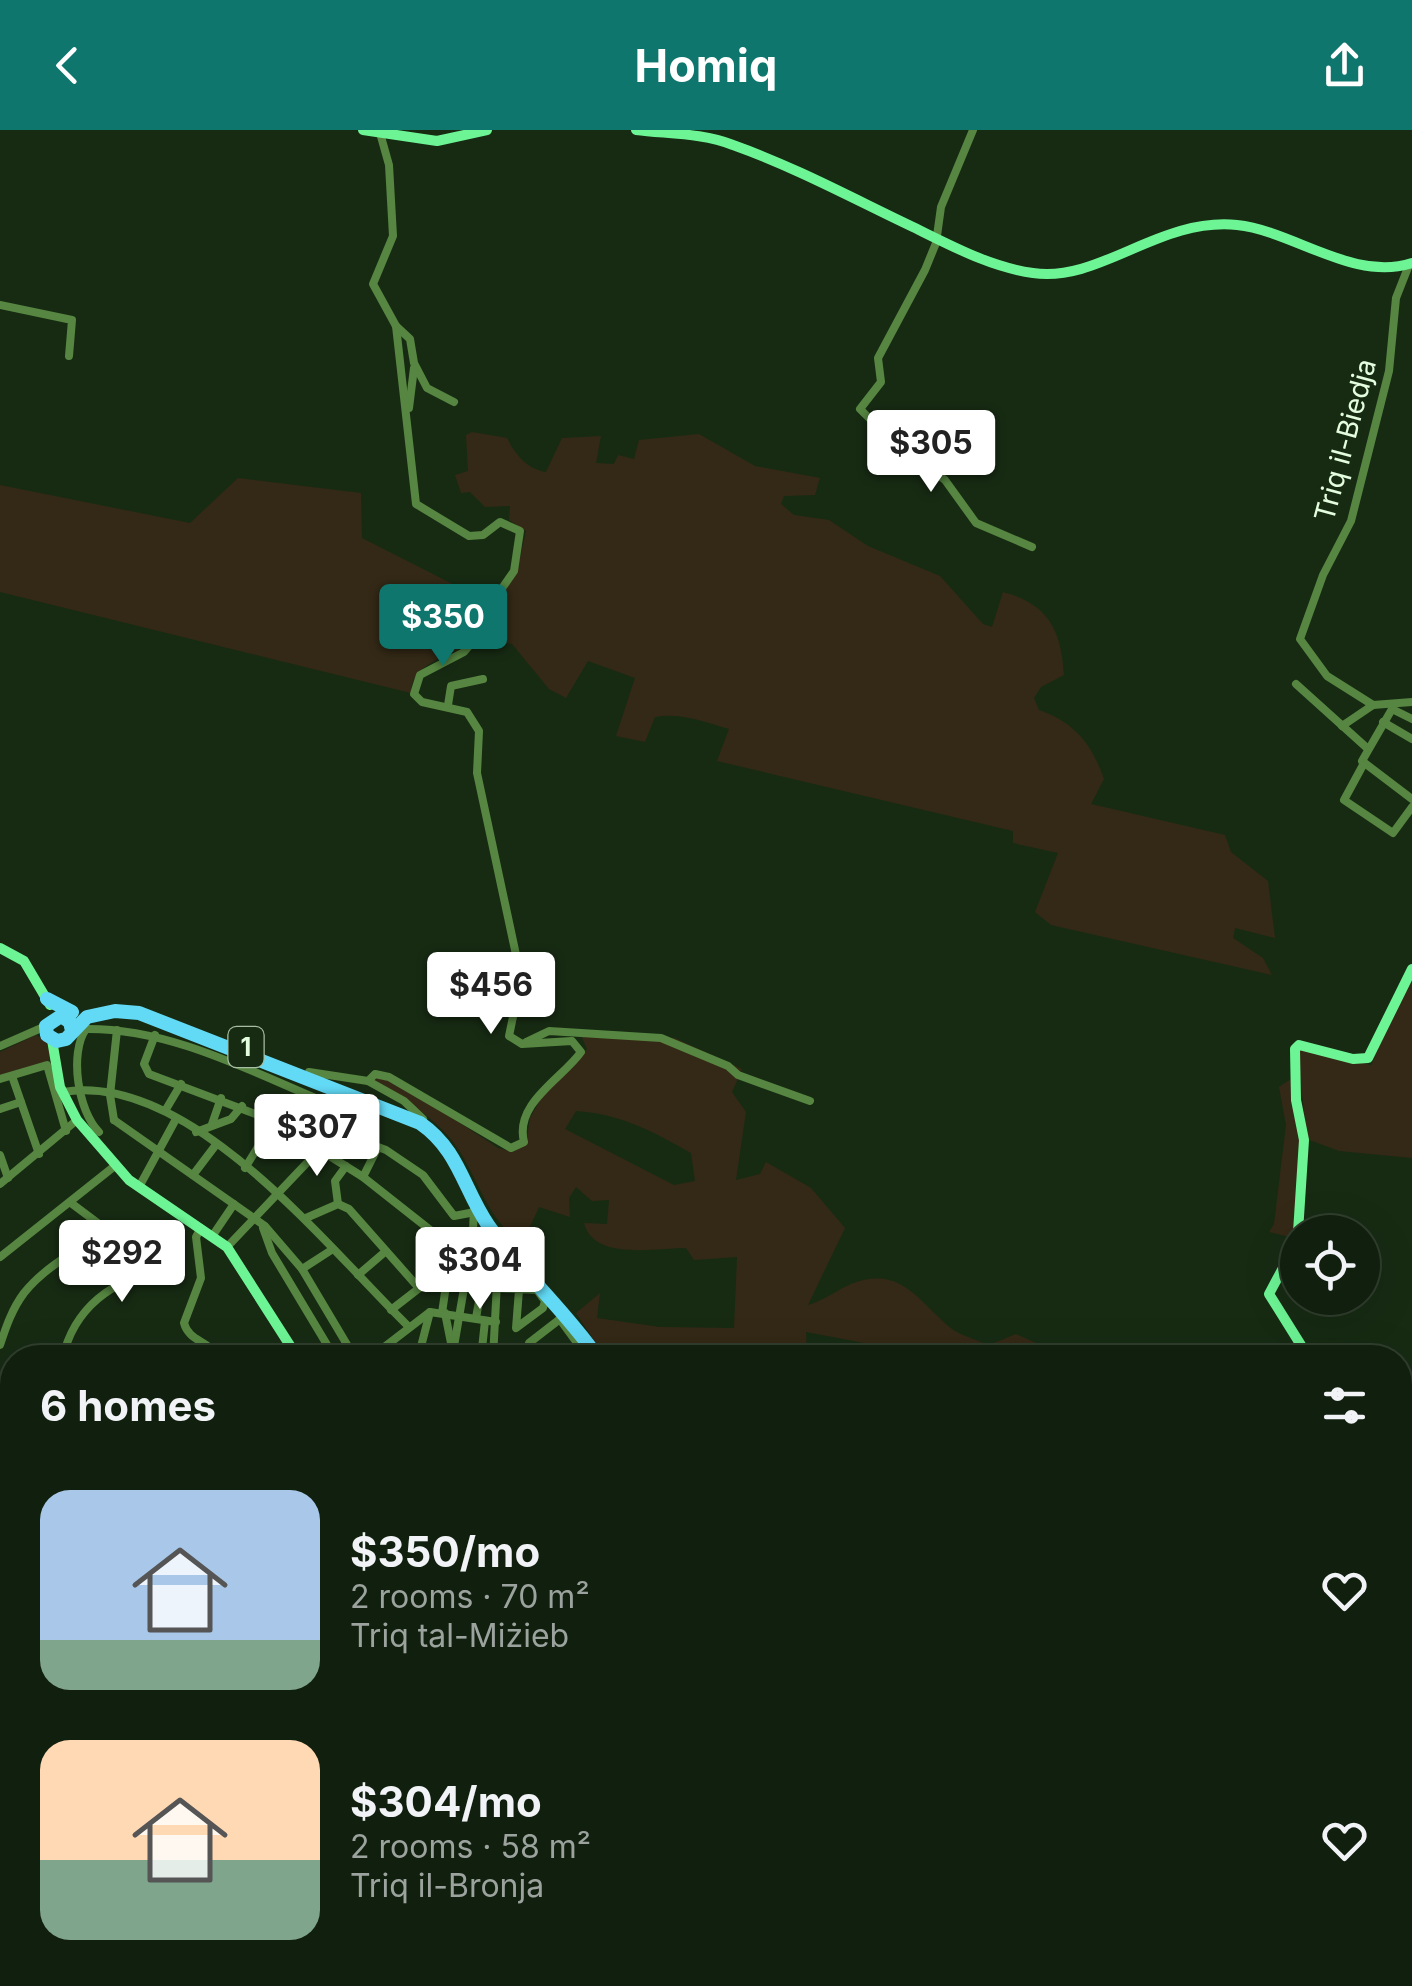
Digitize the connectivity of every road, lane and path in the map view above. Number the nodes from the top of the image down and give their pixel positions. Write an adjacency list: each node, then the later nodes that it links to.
1 (362, 130): 5 (main road)
2 (487, 130): 6 (main road)
3 (636, 130): 7 (main road)
4 (973, 130): 7 (street)
5 (380, 133): 6 (main road); 10 (street)
6 (404, 133)
7 (937, 238): 8 (main road); 15 (street)
8 (1410, 264): 20 (street, Triq il-Biedja)
9 (0, 305): 11 (street)
10 (396, 326): 12 (street); 14 (street)
11 (69, 356)
12 (414, 363): 13 (street); 14 (street)
13 (454, 402)
14 (407, 415): 19 (street)
15 (1032, 547)
16 (483, 679): 19 (street)
17 (1296, 684): 24 (street)
18 (1412, 702): 20 (street)
19 (448, 705): 36 (street)
20 (1373, 705): 24 (street)
21 (1323, 716): 24 (street)
22 (1412, 719): 23 (street)
23 (1383, 722): 25 (street); 26 (street)
24 (1342, 726): 26 (street)
25 (1412, 739)
26 (1367, 748): 27 (street)
27 (1362, 763): 28 (street); 28 (street)
28 (1411, 799)
29 (0, 949): 31 (main road); 33 (main road)
30 (1412, 969): 81 (main road)
31 (47, 999): 33 (highway)
32 (102, 1013): 33 (highway); 34 (highway); 51 (highway, 1)
33 (61, 1027): 34 (street); 37 (street); 38 (highway, 1); 43 (street); 45 (main road)
34 (110, 1030): 35 (street); 44 (street)
35 (155, 1036): 42 (street); 50 (street)
36 (522, 1044): 41 (street); 47 (street)
37 (0, 1046)
38 (309, 1072): 41 (street); 56 (highway, 1)
39 (12, 1076): 40 (street); 48 (street); 61 (street)
40 (0, 1079)
41 (368, 1080): 56 (street)
42 (182, 1084): 46 (street); 53 (street)
43 (80, 1089): 44 (street); 45 (street); 63 (street)
44 (110, 1089): 53 (street); 58 (street)
45 (63, 1092): 57 (main road)
46 (221, 1098): 49 (street); 60 (street)
47 (810, 1101)
48 (21, 1102): 52 (street); 67 (street)
49 (242, 1106): 59 (street); 60 (street)
50 (337, 1107)
51 (388, 1108): 80 (street); 86 (highway, 1)
52 (0, 1109)
53 (165, 1112): 54 (street)
54 (176, 1119): 62 (street); 66 (street)
55 (332, 1119): 65 (street)
56 (423, 1119): 134 (highway, 1)
57 (77, 1120): 61 (street); 63 (main road)
58 (114, 1120): 63 (street); 66 (street)
59 (274, 1122): 65 (street); 71 (street)
60 (212, 1124): 62 (street)
61 (66, 1131): 67 (street)
62 (196, 1132): 64 (street)
63 (96, 1136): 69 (main road)
64 (215, 1146): 71 (street); 72 (street)
65 (320, 1149): 70 (street); 76 (street)
66 (159, 1152): 72 (street); 75 (street)
67 (40, 1154): 74 (street)
68 (0, 1155): 74 (street)
69 (116, 1165): 75 (main road); 77 (street)
70 (346, 1166): 73 (street); 79 (street)
71 (245, 1168): 76 (street)
72 (193, 1175): 78 (street)
73 (363, 1178): 80 (street); 98 (street)
74 (4, 1181)
75 (139, 1187): 84 (main road)
76 (280, 1194): 82 (street); 83 (street)
77 (71, 1202): 87 (street); 97 (street)
78 (234, 1204): 83 (street); 89 (street)
79 (338, 1204): 82 (street); 95 (street)
80 (475, 1212): 96 (street)
81 (1299, 1215)
82 (306, 1218): 94 (street)
83 (258, 1222): 85 (street); 101 (street); 123 (street)
84 (201, 1228): 89 (main road); 121 (street)
85 (246, 1228): 90 (street); 93 (street)
86 (490, 1228): 91 (highway, 1); 92 (street)
87 (112, 1233): 88 (street); 115 (street)
88 (126, 1234)
89 (213, 1235): 93 (main road)
90 (254, 1237)
91 (503, 1243): 92 (street); 133 (highway, 1)
92 (483, 1244): 96 (street)
93 (227, 1247): 122 (main road)
94 (333, 1249): 101 (street); 103 (street)
95 (386, 1251): 103 (street); 104 (street)
96 (471, 1256): 98 (street); 99 (street); 114 (street)
97 (0, 1257)
98 (448, 1260): 104 (street); 111 (street)
99 (486, 1262): 105 (street); 117 (street)
100 (166, 1269): 120 (street)
101 (302, 1269): 124 (street)
102 (1280, 1272): 112 (main road)
103 (358, 1275): 108 (street)
104 (418, 1287): 108 (street)
105 (496, 1288): 106 (street); 117 (street)
106 (519, 1290): 107 (street); 107 (street)
107 (545, 1301): 116 (street)
108 (391, 1310): 118 (street)
109 (0, 1311): 115 (street)
110 (430, 1312): 111 (street); 118 (street); 126 (street)
111 (443, 1313): 114 (street); 127 (street)
112 (1280, 1313)
113 (1281, 1315): 135 (main road)
114 (460, 1316): 117 (street); 128 (street)
115 (9, 1317): 119 (street)
116 (560, 1319): 131 (street); 132 (street)
117 (486, 1320): 129 (street); 130 (street)
118 (409, 1327): 125 (street)
119 (0, 1345)
120 (67, 1345)
121 (208, 1345)
122 (285, 1345)
123 (327, 1345)
124 (347, 1345)
125 (386, 1345)
126 (421, 1345)
127 (452, 1345)
128 (455, 1345)
129 (482, 1345)
130 (491, 1345)
131 (529, 1345)
132 (578, 1345)
133 (591, 1345)
134 (593, 1345)
135 (1300, 1345)

